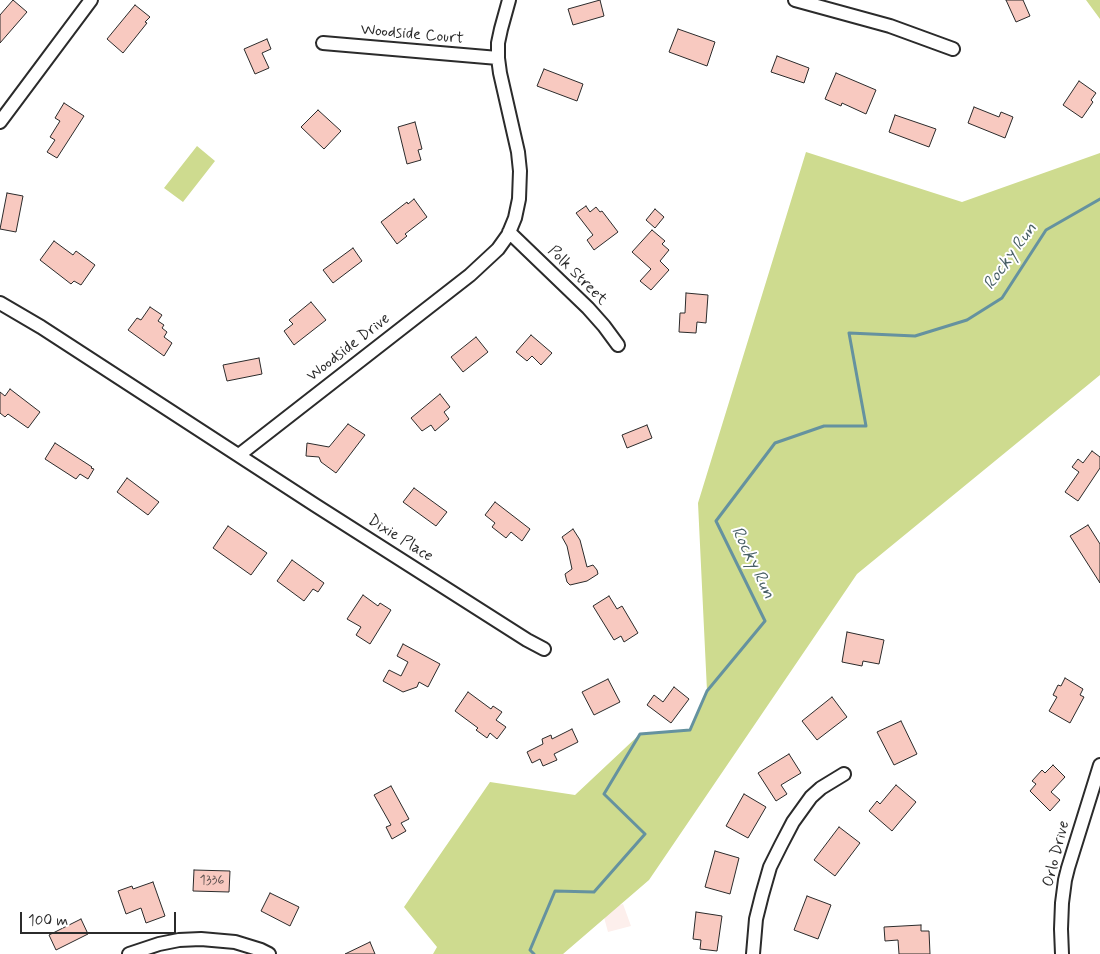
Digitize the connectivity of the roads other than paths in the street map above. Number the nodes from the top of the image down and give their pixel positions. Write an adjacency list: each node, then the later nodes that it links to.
1 (92, 0): 7 (street)
2 (509, 0): 6 (street, Woodside Drive)
3 (795, 0): 5 (street)
4 (323, 43): 6 (street, Woodside Court)
5 (953, 49)
6 (498, 58): 8 (street, Woodside Drive)
7 (0, 122)
8 (509, 232): 10 (street, Polk Street); 11 (street, Woodside Drive)
9 (0, 303): 11 (street)
10 (618, 345)
11 (239, 455): 12 (street, Dixie Place)
12 (544, 648)
13 (1100, 765): 18 (street, Orlo Drive)
14 (844, 774): 17 (street)
15 (129, 954): 16 (street)
16 (269, 954)
17 (753, 954)
18 (1062, 954)

